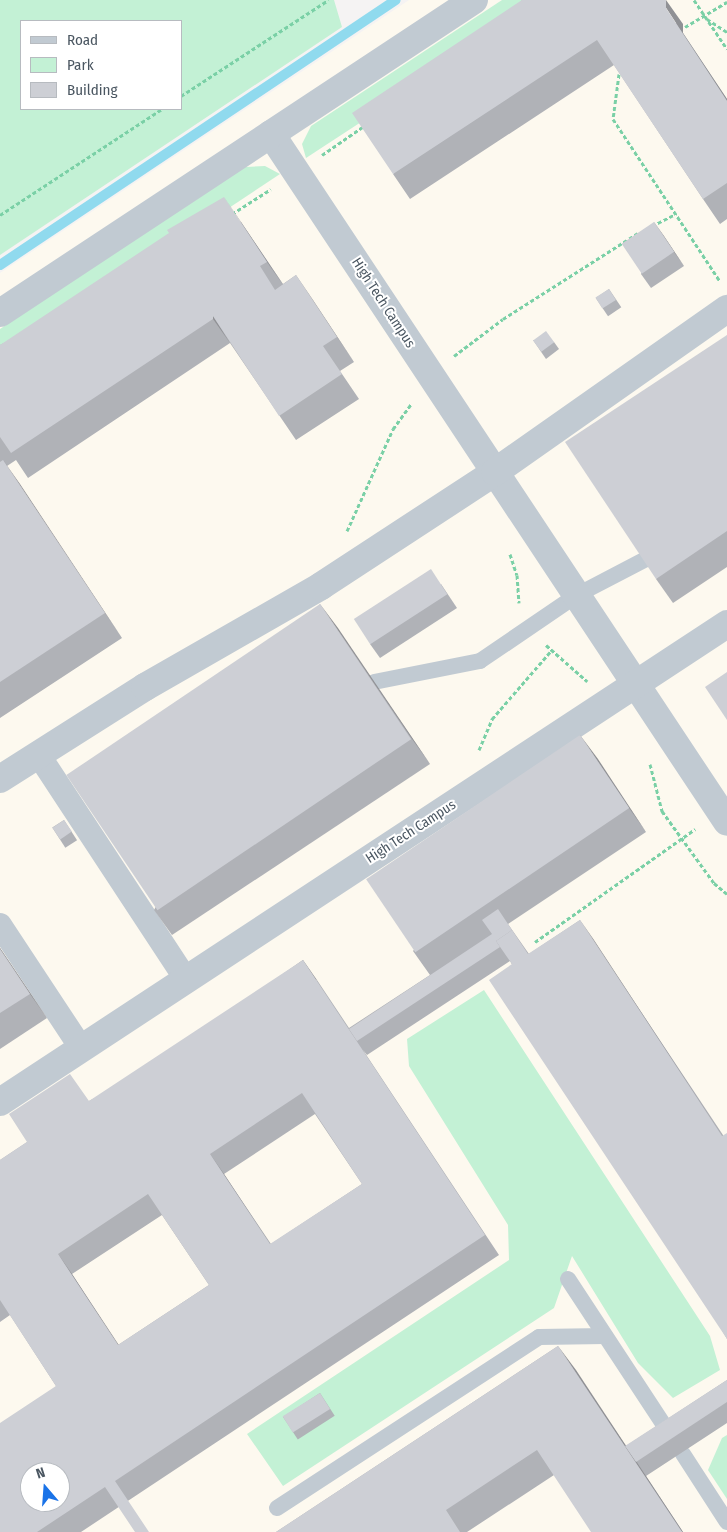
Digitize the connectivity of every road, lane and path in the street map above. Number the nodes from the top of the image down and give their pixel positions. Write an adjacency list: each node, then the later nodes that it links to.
1 (328, 0): 10 (path)
2 (474, 0): 12 (street)
3 (694, 0): 5 (path)
4 (727, 2): 5 (path)
5 (704, 17): 6 (path); 7 (path); 8 (path)
6 (686, 27)
7 (727, 32)
8 (727, 49)
9 (619, 74): 13 (path)
10 (182, 95)
11 (160, 110): 14 (path)
12 (271, 134): 16 (street); 17 (street, High Tech Campus)
13 (676, 214): 15 (path); 17 (path)
14 (0, 215)
15 (724, 297): 18 (street)
16 (0, 313)
17 (432, 376): 18 (street, High Tech Campus); 19 (path)
18 (495, 472): 21 (street, High Tech Campus); 26 (street)
19 (345, 534)
20 (644, 560): 21 (lane)
21 (577, 595): 24 (lane); 25 (street, High Tech Campus)
22 (727, 624): 25 (street, High Tech Campus)
23 (551, 651): 28 (path)
24 (374, 682)
25 (636, 684): 28 (street, High Tech Campus); 29 (street, High Tech Campus)
26 (38, 754): 27 (street); 32 (street)
27 (0, 779)
28 (468, 795): 32 (street, High Tech Campus)
29 (724, 816): 31 (path)
30 (0, 925): 33 (street)
31 (535, 942)
32 (185, 978): 33 (street, High Tech Campus)
33 (81, 1048): 34 (street, High Tech Campus)
34 (0, 1102)
35 (568, 1279): 36 (lane)
36 (605, 1336): 37 (lane); 39 (lane)
37 (671, 1436)
38 (683, 1454): 40 (lane)
39 (277, 1508)
40 (727, 1522)

